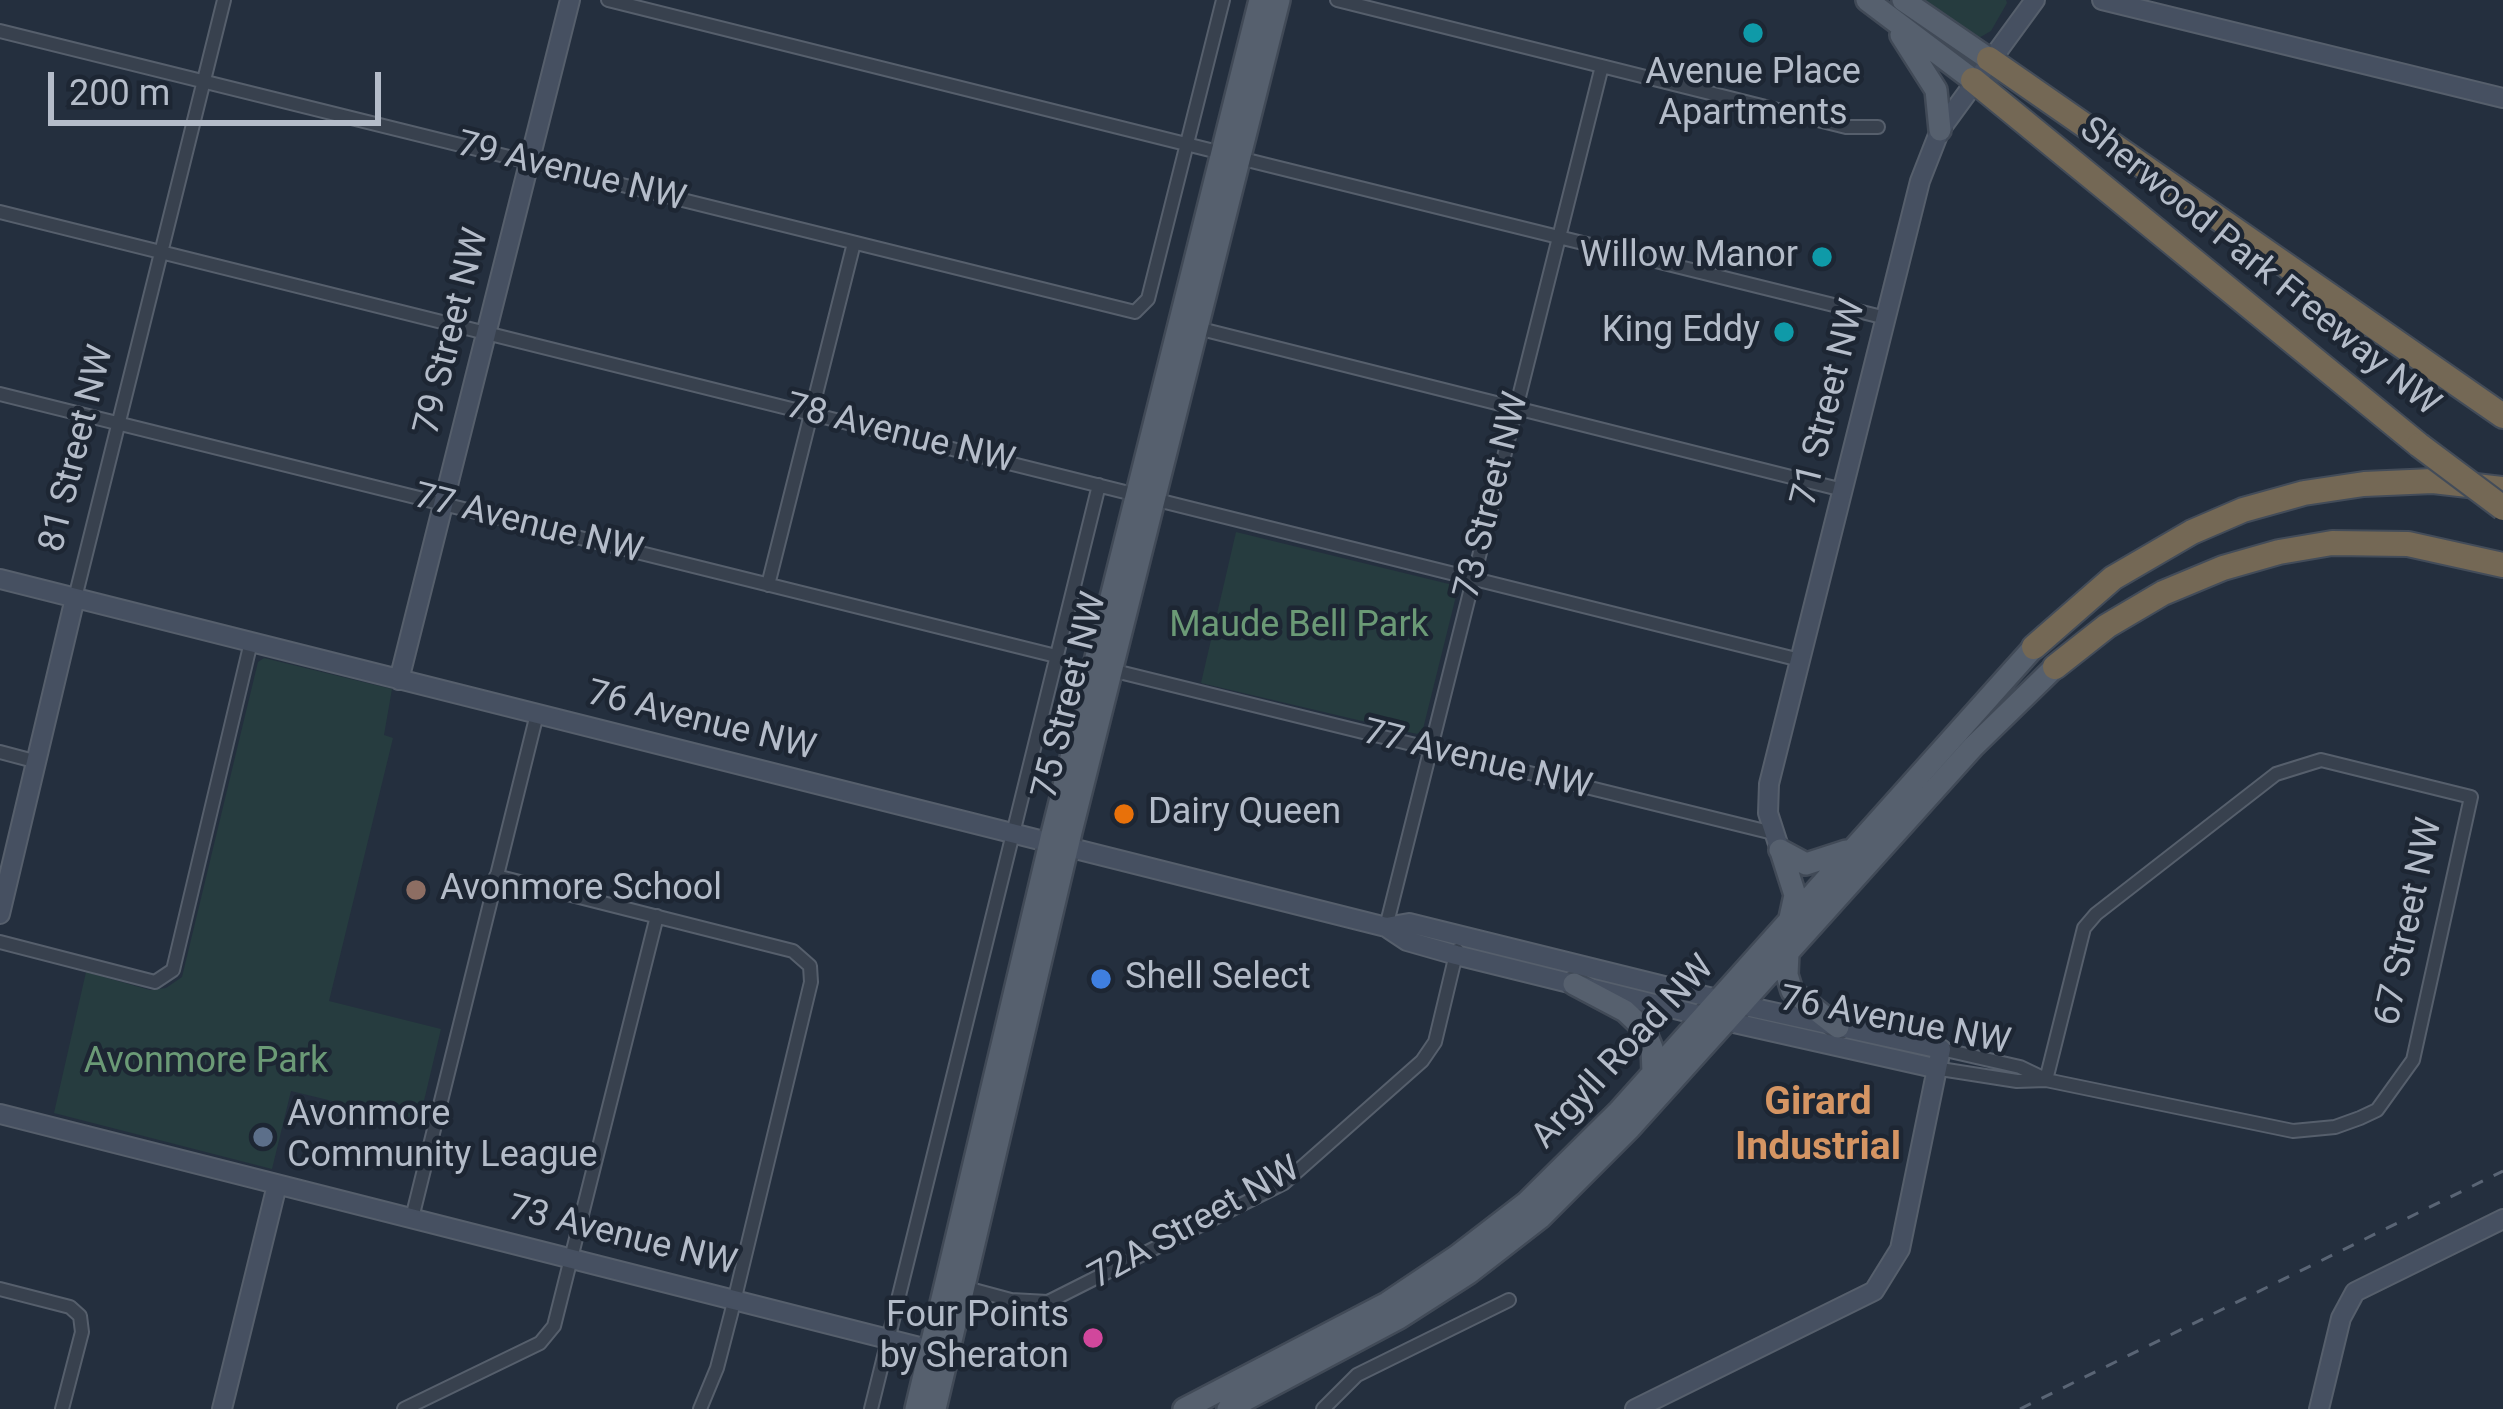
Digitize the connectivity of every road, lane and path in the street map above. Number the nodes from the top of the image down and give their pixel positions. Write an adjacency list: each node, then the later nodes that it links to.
1 (224, 0): 16 (street, 81 Street NW)
2 (570, 0): 22 (street, 79 Street NW)
3 (608, 0): 20 (street)
4 (1223, 0): 20 (street)
5 (1260, 0): 21 (main road, 75 Street NW)
6 (1279, 0): 21 (main road, 75 Street NW)
7 (1337, 0): 14 (street)
8 (1867, 0): 11 (main road)
9 (2035, 0): 13 (street, 71 Street NW)
10 (2102, 0): 17 (street)
11 (1895, 7): 13 (main road); 15 (main road); 19 (main road)
12 (0, 31): 16 (street, 79 Avenue NW)
13 (1988, 59): 15 (street, 71 Street NW); 33 (highway, Sherwood Park Freeway NW)
14 (1602, 66): 18 (street); 24 (street, 73 Street NW)
15 (1973, 80): 19 (street, 71 Street NW); 40 (highway, Sherwood Park Freeway NW, bridge)
16 (204, 81): 22 (street, 79 Avenue NW); 26 (street, 81 Street NW)
17 (2503, 98)
18 (1878, 127)
19 (1940, 130): 27 (street, 71 Street NW)
20 (1186, 144): 21 (street); 25 (street, 79 Avenue NW)
21 (1231, 156): 24 (street); 28 (main road, 75 Street NW); 38 (main road, 75 Street NW)
22 (529, 162): 25 (street, 79 Avenue NW); 29 (street, 79 Street NW)
23 (0, 212): 26 (street, 78 Avenue NW)
24 (1558, 236): 27 (street); 31 (street, 73 Street NW)
25 (854, 243): 32 (street)
26 (161, 253): 29 (street, 78 Avenue NW); 34 (street, 81 Street NW)
27 (1886, 318): 37 (street, 71 Street NW)
28 (1197, 328): 31 (street); 38 (main road, 75 Street NW)
29 (486, 333): 32 (street, 78 Avenue NW); 39 (street, 79 Street NW)
30 (0, 394): 34 (street, 77 Avenue NW)
31 (1516, 407): 37 (street); 43 (street, 73 Street NW)
32 (812, 413): 35 (street, 78 Avenue NW); 44 (street)
33 (2503, 416)
34 (118, 423): 39 (street, 77 Avenue NW); 45 (street, 81 Street NW)
35 (1099, 485): 38 (street, 78 Avenue NW); 48 (street, 75 Street NW)
36 (2503, 489): 47 (highway)
37 (1843, 490): 49 (street, 71 Street NW)
38 (1145, 496): 43 (street, 78 Avenue NW); 51 (main road, 75 Street NW); 59 (main road, 75 Street NW)
39 (443, 504): 44 (street, 77 Avenue NW); 52 (street, 79 Street NW)
40 (2503, 508)
41 (2503, 565): 50 (highway)
42 (0, 578): 45 (street, 76 Avenue NW)
43 (1472, 579): 49 (street, 78 Avenue NW); 54 (street, 73 Street NW)
44 (768, 585): 48 (street, 77 Avenue NW)
45 (75, 598): 46 (street, 76 Avenue NW); 56 (street, 81 Street NW)
46 (251, 642): 52 (street, 76 Avenue NW); 66 (street)
47 (2034, 647): 60 (main road, Argyll Road NW)
48 (1056, 656): 57 (street, 75 Street NW)
49 (1800, 660): 58 (street, 71 Street NW)
50 (2055, 668): 68 (main road, Argyll Road NW)
51 (1112, 670): 54 (street, 77 Avenue NW); 59 (main road, 75 Street NW)
52 (399, 680): 53 (street, 76 Avenue NW)
53 (537, 714): 57 (street, 76 Avenue NW); 61 (street)
54 (1430, 749): 58 (street, 77 Avenue NW); 65 (street, 73 Street NW)
55 (0, 752): 56 (street)
56 (34, 761): 62 (street, 81 Street NW)
57 (1011, 835): 59 (street, 76 Avenue NW); 85 (street, 75 Street NW)
58 (1777, 842): 60 (main road); 64 (main road)
59 (1058, 847): 65 (street, 76 Avenue NW); 81 (main road, 75 Street NW)
60 (1855, 848): 64 (main road, Argyll Road NW)
61 (496, 876): 63 (street); 78 (street)
62 (0, 914)
63 (657, 916): 80 (street); 83 (street)
64 (1789, 922): 70 (main road, Argyll Road NW)
65 (1385, 927): 67 (street, 76 Avenue NW)
66 (0, 942)
67 (1458, 945): 69 (street, 76 Avenue NW); 70 (street, 76 Avenue NW); 81 (street, 72A Street NW)
68 (1788, 953): 70 (main road, Argyll Road NW); 71 (main road)
69 (1574, 984): 70 (street, 76 Avenue NW); 74 (main road)
70 (1722, 1010): 71 (street, 76 Avenue NW); 72 (street, 76 Avenue NW); 74 (main road, Argyll Road NW); 87 (main road, Argyll Road NW)
71 (1838, 1027): 72 (street, 76 Avenue NW)
72 (1937, 1059): 75 (street, 76 Avenue NW); 98 (street)
73 (2413, 1060): 75 (street, 76 Avenue NW); 75 (street, 67 Street NW)
74 (1653, 1073): 87 (main road, Argyll Road NW)
75 (2046, 1080)
76 (0, 1114): 77 (street, 73 Avenue NW)
77 (277, 1185): 78 (street, 73 Avenue NW); 89 (street)
78 (412, 1218): 80 (street, 73 Avenue NW)
79 (2503, 1219): 99 (street)
80 (574, 1258): 83 (street, 73 Avenue NW); 90 (street)
81 (956, 1286): 86 (main road, 75 Street NW)
82 (0, 1289): 88 (street)
83 (734, 1300): 85 (street, 73 Avenue NW); 91 (street)
84 (1509, 1300): 97 (street)
85 (889, 1339): 86 (street, 73 Avenue NW); 92 (street, 75 Street NW)
86 (939, 1352): 93 (main road, 75 Street NW); 94 (main road, 75 Street NW)
87 (1261, 1392): 95 (main road, Argyll Road NW); 96 (main road, Argyll Road NW)
88 (62, 1409)
89 (222, 1409)
90 (404, 1409)
91 (700, 1409)
92 (871, 1409)
93 (916, 1409)
94 (935, 1409)
95 (1184, 1409)
96 (1228, 1409)
97 (1323, 1409)
98 (1634, 1409)
99 (2319, 1409)

